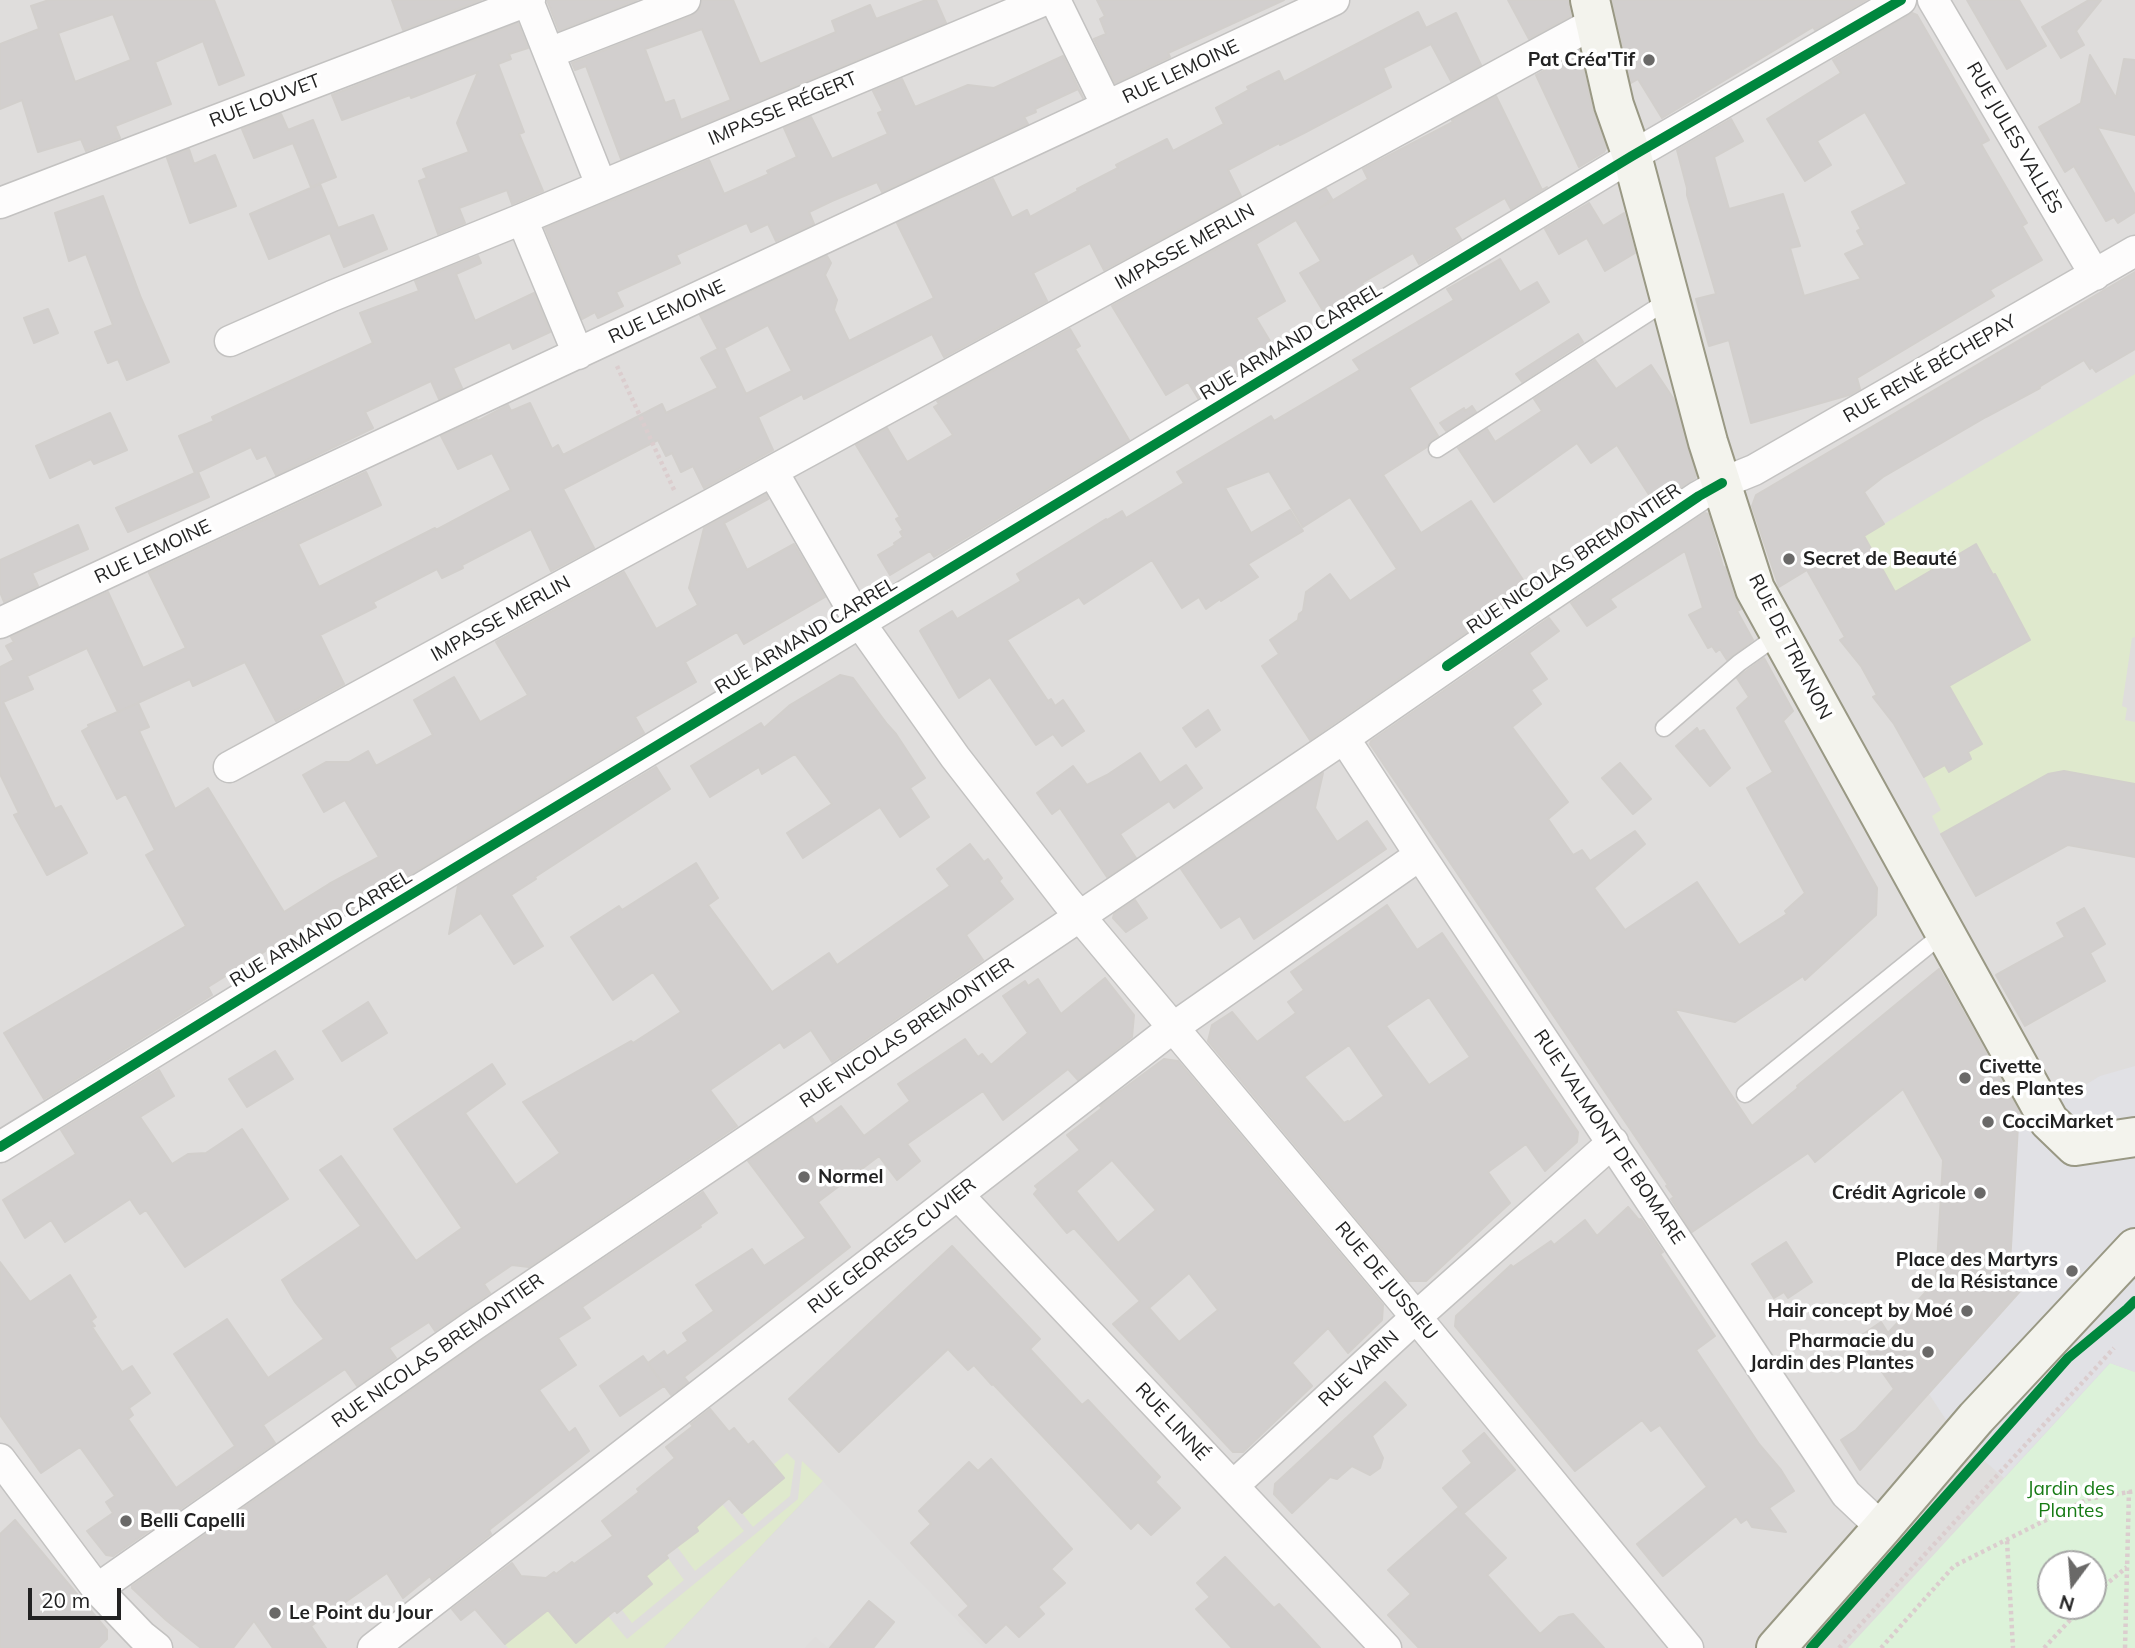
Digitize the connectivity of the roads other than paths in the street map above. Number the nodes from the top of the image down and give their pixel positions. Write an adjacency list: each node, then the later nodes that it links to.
1 (529, 0): 9 (street); 13 (street, RUE LOUVET)
2 (685, 0): 9 (street)
3 (1045, 0): 12 (street, IMPASSE RÉGERT)
4 (1055, 0): 10 (street)
5 (1334, 0): 10 (street, RUE LEMOINE)
6 (1901, 0): 11 (street, RUE ARMAND CARREL)
7 (1933, 0): 16 (street, RUE JULES VALLÈS)
8 (1593, 11): 11 (street, RUE DE TRIANON); 21 (street, IMPASSE MERLIN)
9 (549, 53): 12 (street)
10 (1107, 106): 19 (street, RUE LEMOINE)
11 (1632, 156): 17 (street, RUE DE TRIANON); 24 (street, RUE ARMAND CARREL)
12 (601, 185): 14 (street, IMPASSE RÉGERT)
13 (0, 203)
14 (522, 219): 18 (street, IMPASSE RÉGERT); 19 (street)
15 (2135, 251): 16 (street, RUE RENÉ BÉCHEPAY)
16 (2095, 275): 22 (street, RUE RENÉ BÉCHEPAY)
17 (1670, 299): 20 (lane); 22 (street, RUE DE TRIANON)
18 (230, 341)
19 (578, 354): 23 (street, RUE LEMOINE)
20 (1437, 449)
21 (773, 472): 24 (street); 28 (street, IMPASSE MERLIN)
22 (1722, 482): 25 (street, RUE DE TRIANON); 27 (street, RUE NICOLAS BREMONTIER)
23 (0, 623)
24 (860, 623): 30 (street, RUE DE JUSSIEU); 36 (street, RUE ARMAND CARREL)
25 (1780, 634): 26 (lane); 31 (street, RUE DE TRIANON)
26 (1664, 728)
27 (1344, 738): 29 (street, RUE VALMONT DE BOMARE); 30 (street, RUE NICOLAS BREMONTIER)
28 (229, 767)
29 (1420, 855): 32 (street, RUE GEORGES CUVIER); 35 (street, RUE VALMONT DE BOMARE)
30 (1079, 917): 32 (street, RUE DE JUSSIEU); 43 (street, RUE NICOLAS BREMONTIER)
31 (1945, 933): 33 (lane); 34 (street, RUE DE TRIANON)
32 (1174, 1027): 37 (street, RUE GEORGES CUVIER); 39 (street, RUE DE JUSSIEU)
33 (1745, 1094)
34 (2135, 1138)
35 (1613, 1142): 39 (street, RUE VARIN); 42 (street, RUE VALMONT DE BOMARE)
36 (0, 1147)
37 (958, 1195): 41 (street, RUE LINNÉ); 45 (street, RUE GEORGES CUVIER)
38 (2135, 1248): 42 (street)
39 (1416, 1317): 41 (street, RUE VARIN); 47 (street, RUE DE JUSSIEU)
40 (0, 1459): 43 (street)
41 (1233, 1486): 46 (street, RUE LINNÉ)
42 (1882, 1528): 48 (street)
43 (97, 1589): 44 (street)
44 (143, 1644)
45 (373, 1648)
46 (1387, 1648)
47 (1688, 1648)
48 (1776, 1648)

